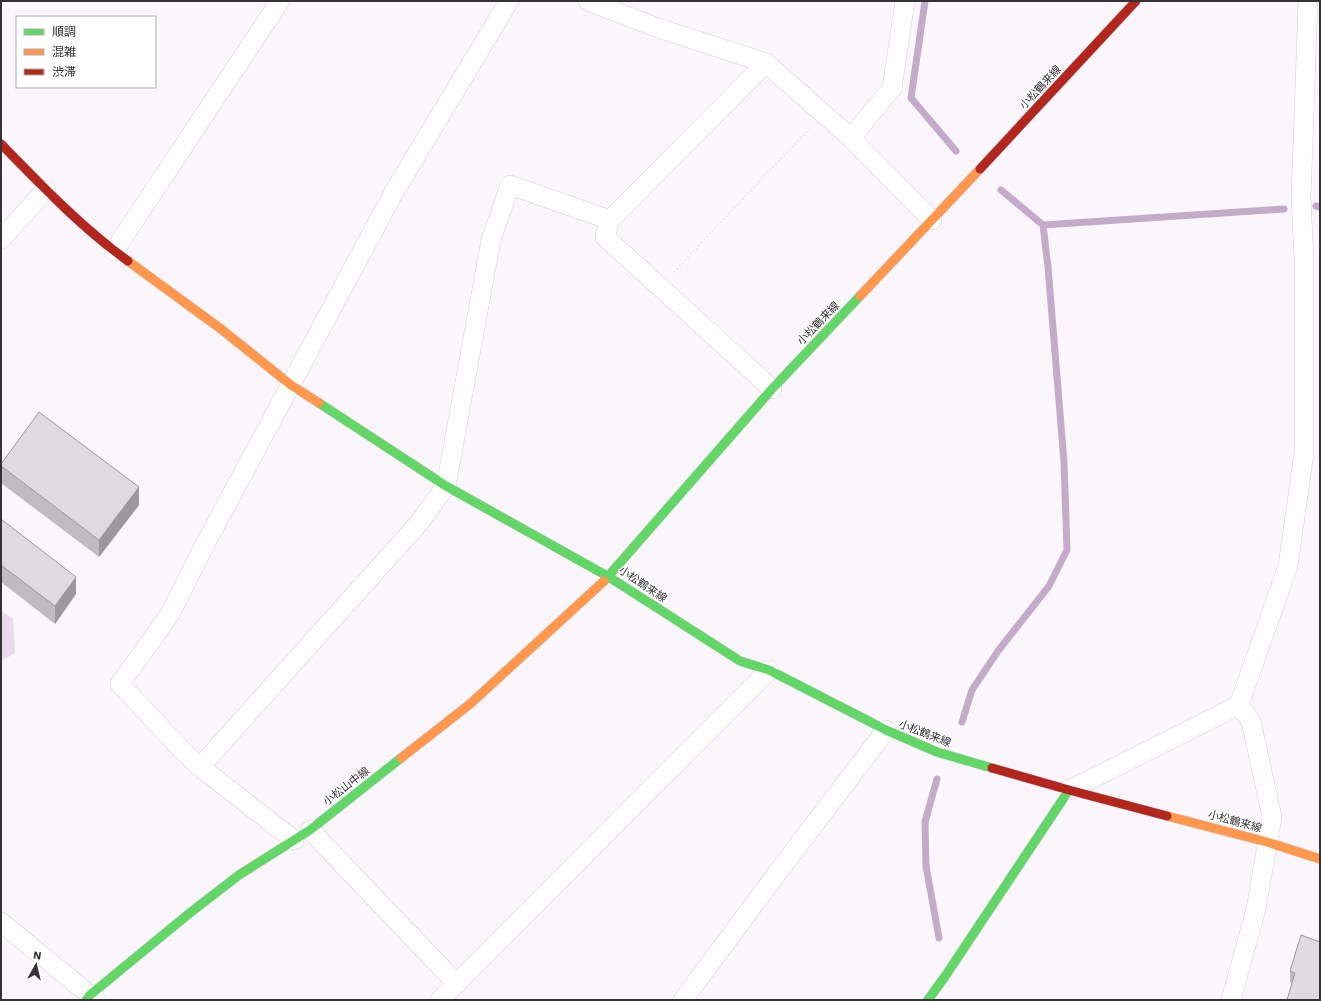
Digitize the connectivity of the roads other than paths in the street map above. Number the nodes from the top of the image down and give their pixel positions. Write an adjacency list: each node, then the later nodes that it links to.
1 (280, 1): 14 (street)
2 (509, 1): 15 (street)
3 (588, 1): 7 (street)
4 (905, 1): 8 (street)
5 (1136, 1): 12 (main road, 小松鶴来線)
6 (1308, 1): 17 (street)
7 (766, 63): 8 (street); 11 (street)
8 (851, 138): 12 (street)
9 (1, 144): 10 (main road)
10 (46, 190): 13 (street); 14 (main road)
11 (610, 220): 16 (street); 18 (street)
12 (932, 220): 16 (main road, 小松鶴来線)
13 (1, 239)
14 (114, 251): 15 (main road)
15 (291, 385): 18 (main road); 23 (street)
16 (772, 389): 19 (main road, 小松鶴来線)
17 (1312, 455): 21 (street)
18 (446, 486): 19 (main road); 23 (street)
19 (608, 577): 20 (main road, 小松鶴来線); 25 (main road, 小松山中線)
20 (769, 670): 22 (main road, 小松鶴来線); 29 (street)
21 (1239, 705): 24 (street); 26 (street)
22 (886, 730): 24 (main road, 小松鶴来線); 32 (street)
23 (200, 767): 25 (street)
24 (1069, 790): 26 (main road, 小松鶴来線); 33 (main road)
25 (302, 835): 29 (street); 30 (main road, 小松山中線)
26 (1267, 842): 27 (main road, 小松鶴来線); 34 (street)
27 (1320, 859)
28 (1, 922): 30 (street)
29 (457, 984): 31 (street)
30 (91, 998)
31 (440, 1000)
32 (683, 1000)
33 (928, 1000)
34 (1231, 1000)

